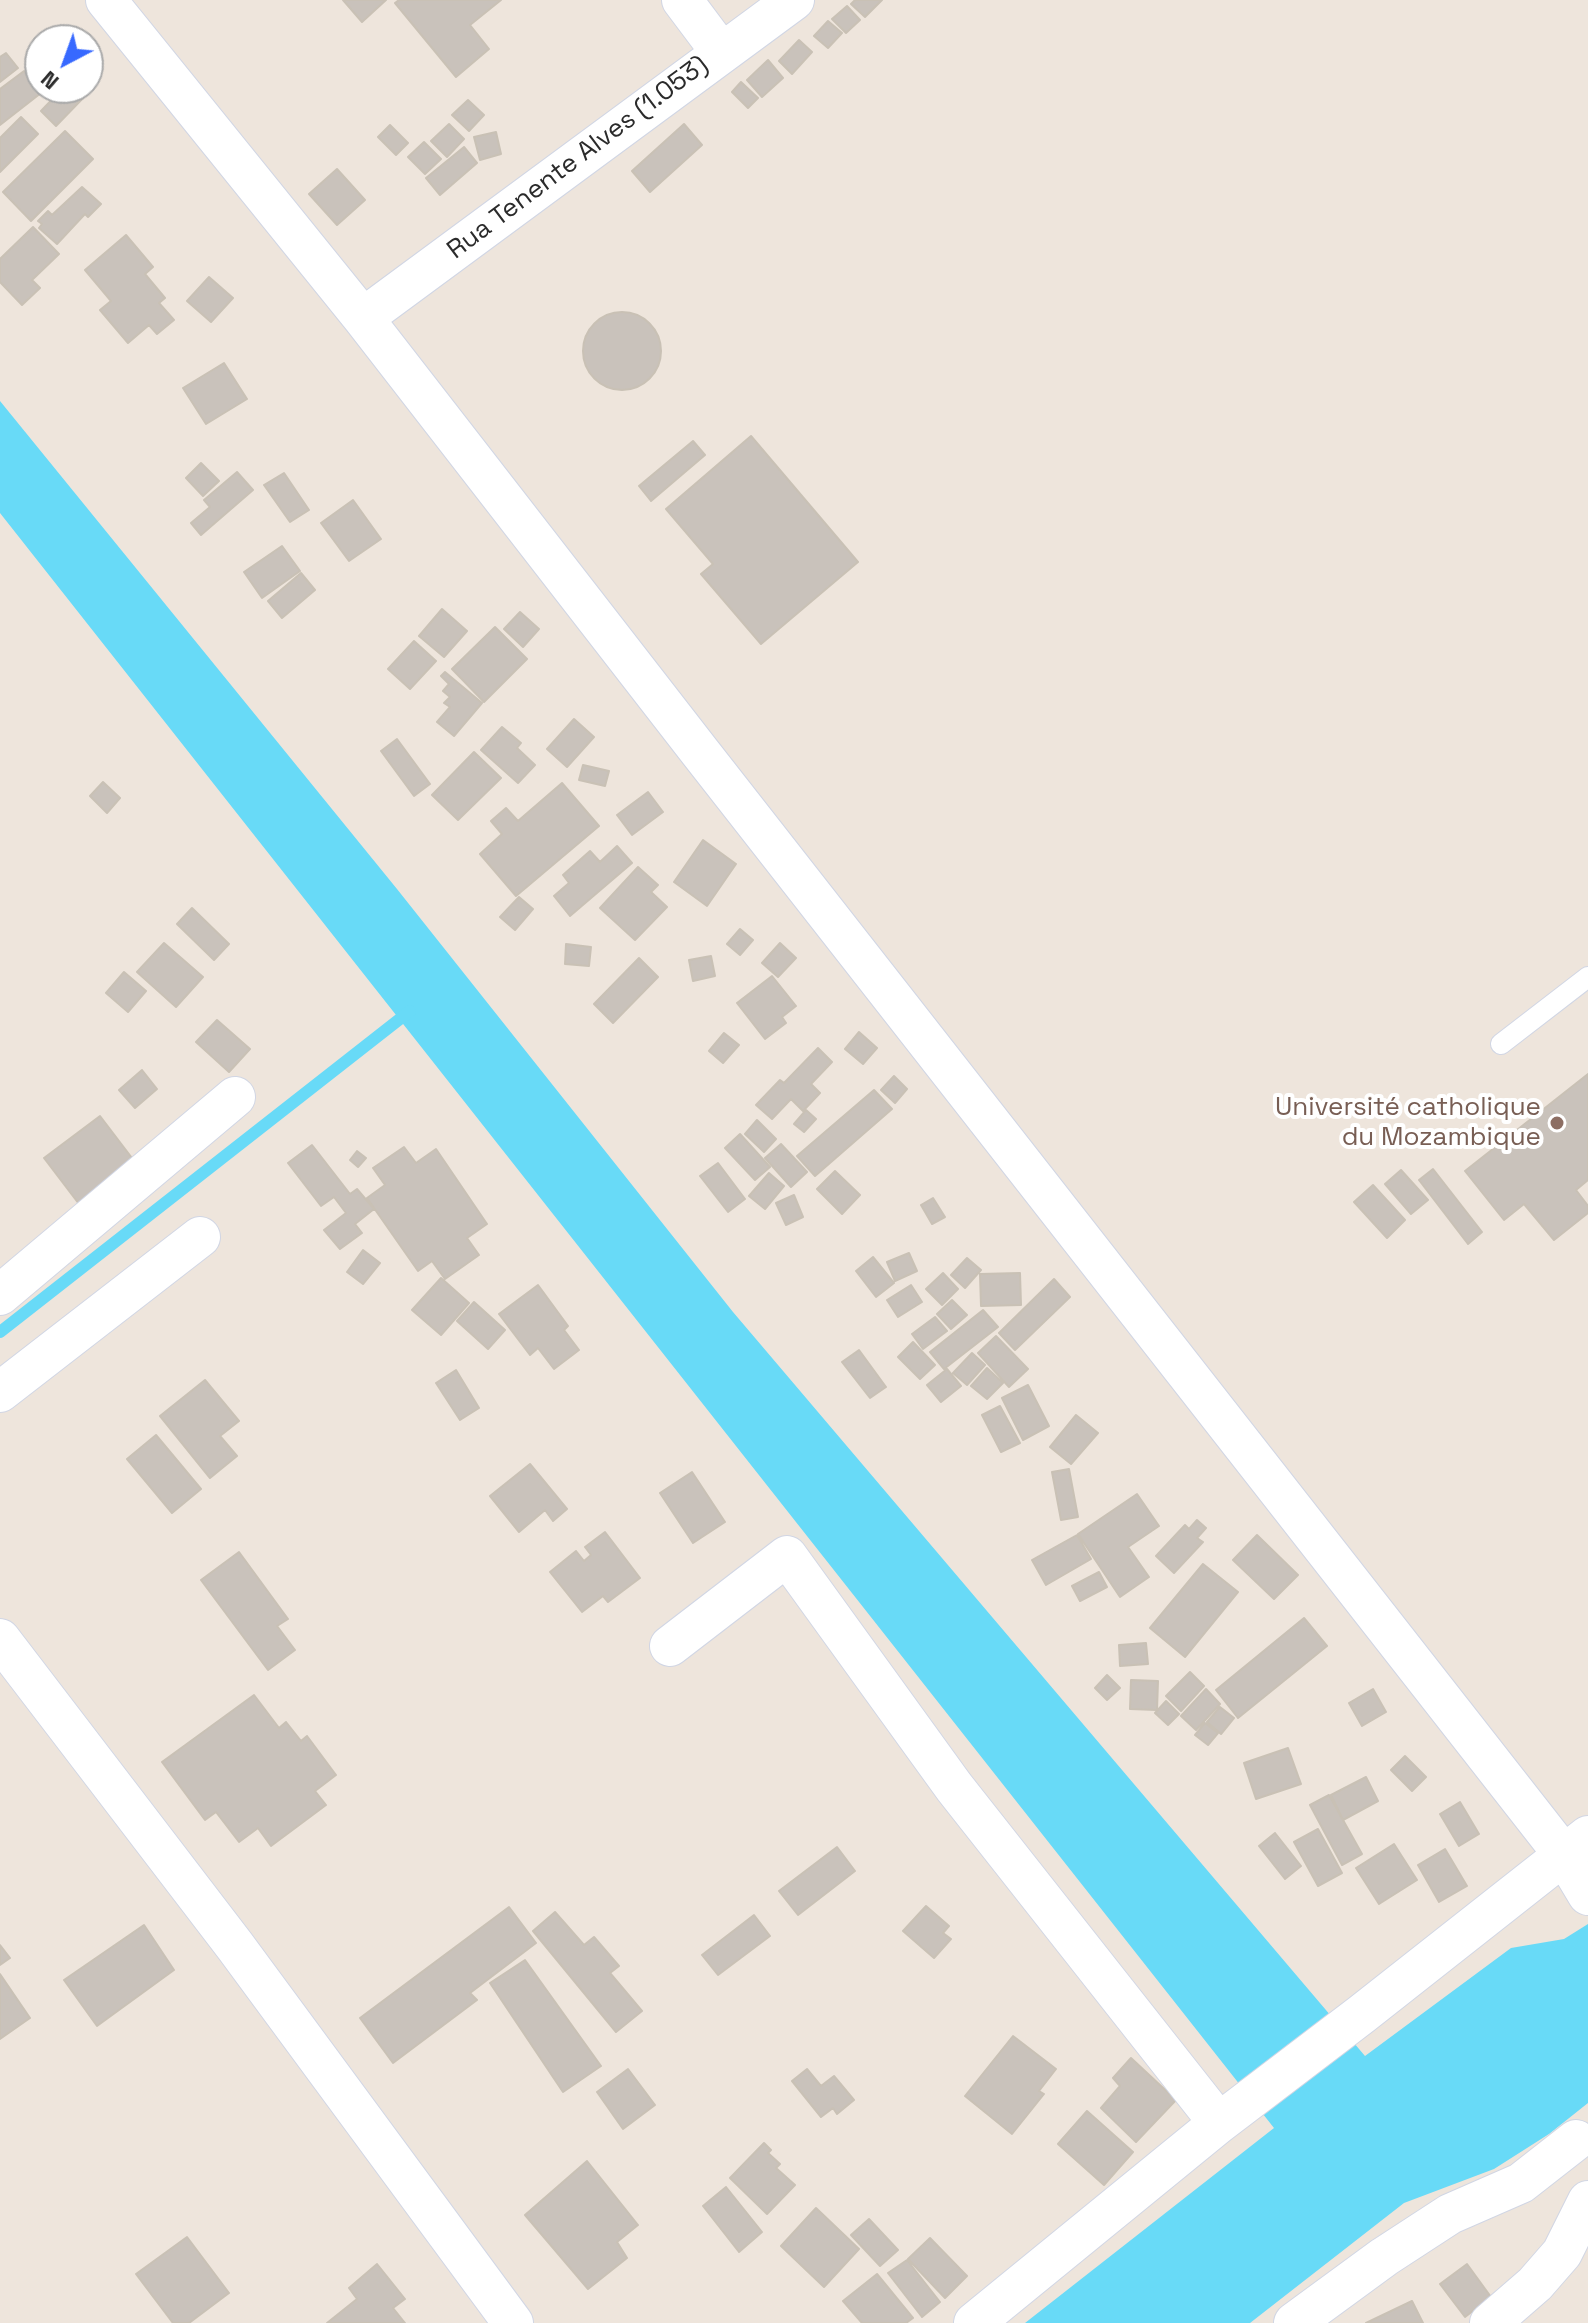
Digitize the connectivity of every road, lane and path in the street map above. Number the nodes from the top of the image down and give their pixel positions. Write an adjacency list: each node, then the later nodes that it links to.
1 (106, 0): 5 (street)
2 (682, 0): 4 (street)
3 (794, 0): 4 (street, Rua Tenente Alves (1.053))
4 (721, 52): 5 (street, Rua Tenente Alves (1.053))
5 (363, 318): 14 (street)
6 (1588, 977): 7 (lane)
7 (1501, 1044)
8 (235, 1097): 10 (street)
9 (200, 1237): 11 (street)
10 (0, 1295)
11 (0, 1392)
12 (0, 1639): 20 (street)
13 (670, 1646): 16 (street)
14 (1576, 1845): 15 (street); 16 (street)
15 (1588, 1895)
16 (1219, 2123): 21 (street)
17 (1582, 2136): 18 (street); 22 (street)
18 (1588, 2178)
19 (1588, 2201): 23 (street)
20 (513, 2323)
21 (974, 2323)
22 (1294, 2323)
23 (1490, 2323)

